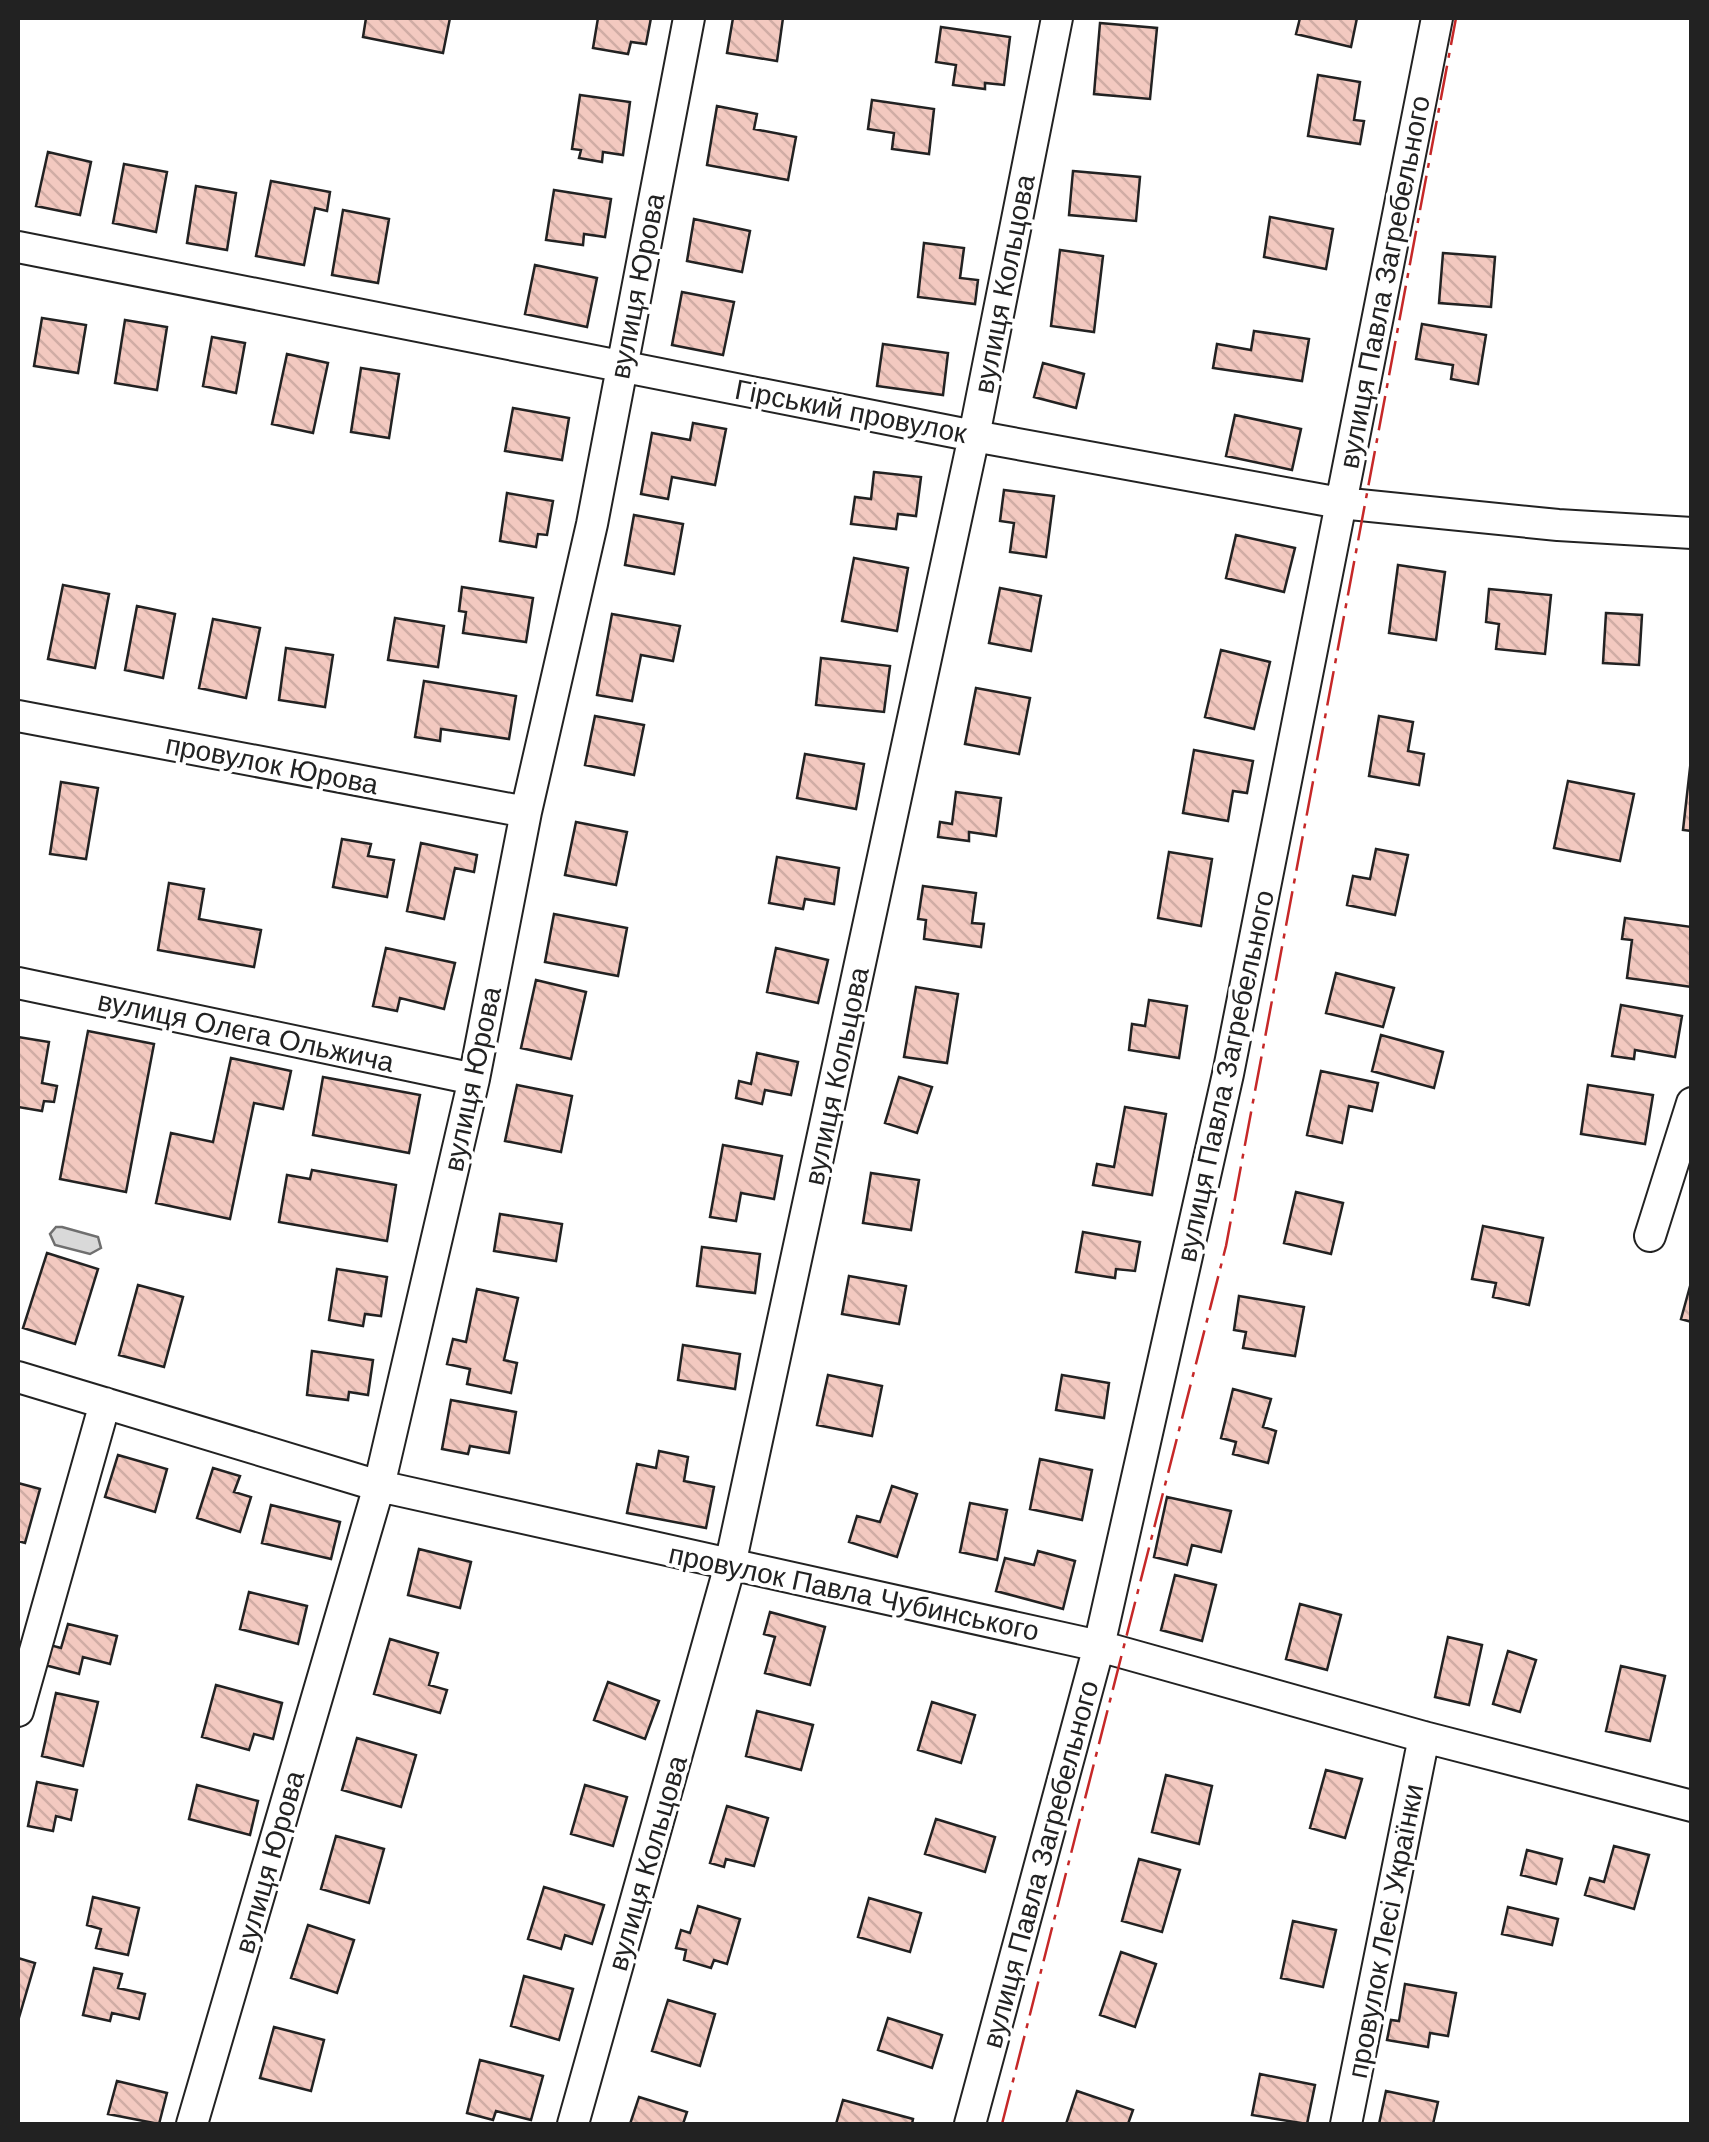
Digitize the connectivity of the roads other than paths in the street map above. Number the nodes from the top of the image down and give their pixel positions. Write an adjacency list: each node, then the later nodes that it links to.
1 (688, 18): 5 (street, вулиця Юрова)
2 (1057, 18): 6 (street, вулиця Кольцова)
3 (1437, 18): 7 (street, вулиця Павла Загребельного)
4 (18, 247): 5 (street, Гірський провулок)
5 (622, 364): 6 (street, Гірський провулок); 10 (street, вулиця Юрова)
6 (974, 436): 7 (street, Гірський провулок); 18 (street, вулиця Кольцова)
7 (1340, 502): 8 (street, Гірський провулок); 19 (street, вулиця Павла Загребельного)
8 (1692, 533)
9 (18, 716): 10 (street, провулок Юрова)
10 (526, 812): 12 (street, вулиця Юрова)
11 (18, 983): 12 (street, вулиця Олега Ольжича)
12 (474, 1079): 17 (street, вулиця Юрова)
13 (1692, 1103): 14 (street)
14 (1650, 1236)
15 (18, 1377): 16 (street, провулок Павла Чубинського)
16 (105, 1404): 17 (street, провулок Павла Чубинського); 20 (street)
17 (379, 1486): 18 (street, провулок Павла Чубинського); 23 (street, вулиця Юрова)
18 (730, 1565): 19 (street, провулок Павла Чубинського); 24 (street, вулиця Кольцова)
19 (1099, 1646): 21 (street, провулок Павла Чубинського); 25 (street, вулиця Павла Загребельного)
20 (18, 1711)
21 (1424, 1737): 22 (street, провулок Павла Чубинського); 26 (street, провулок Лесі Українки)
22 (1692, 1806)
23 (192, 2124)
24 (574, 2124)
25 (970, 2124)
26 (1346, 2124)

